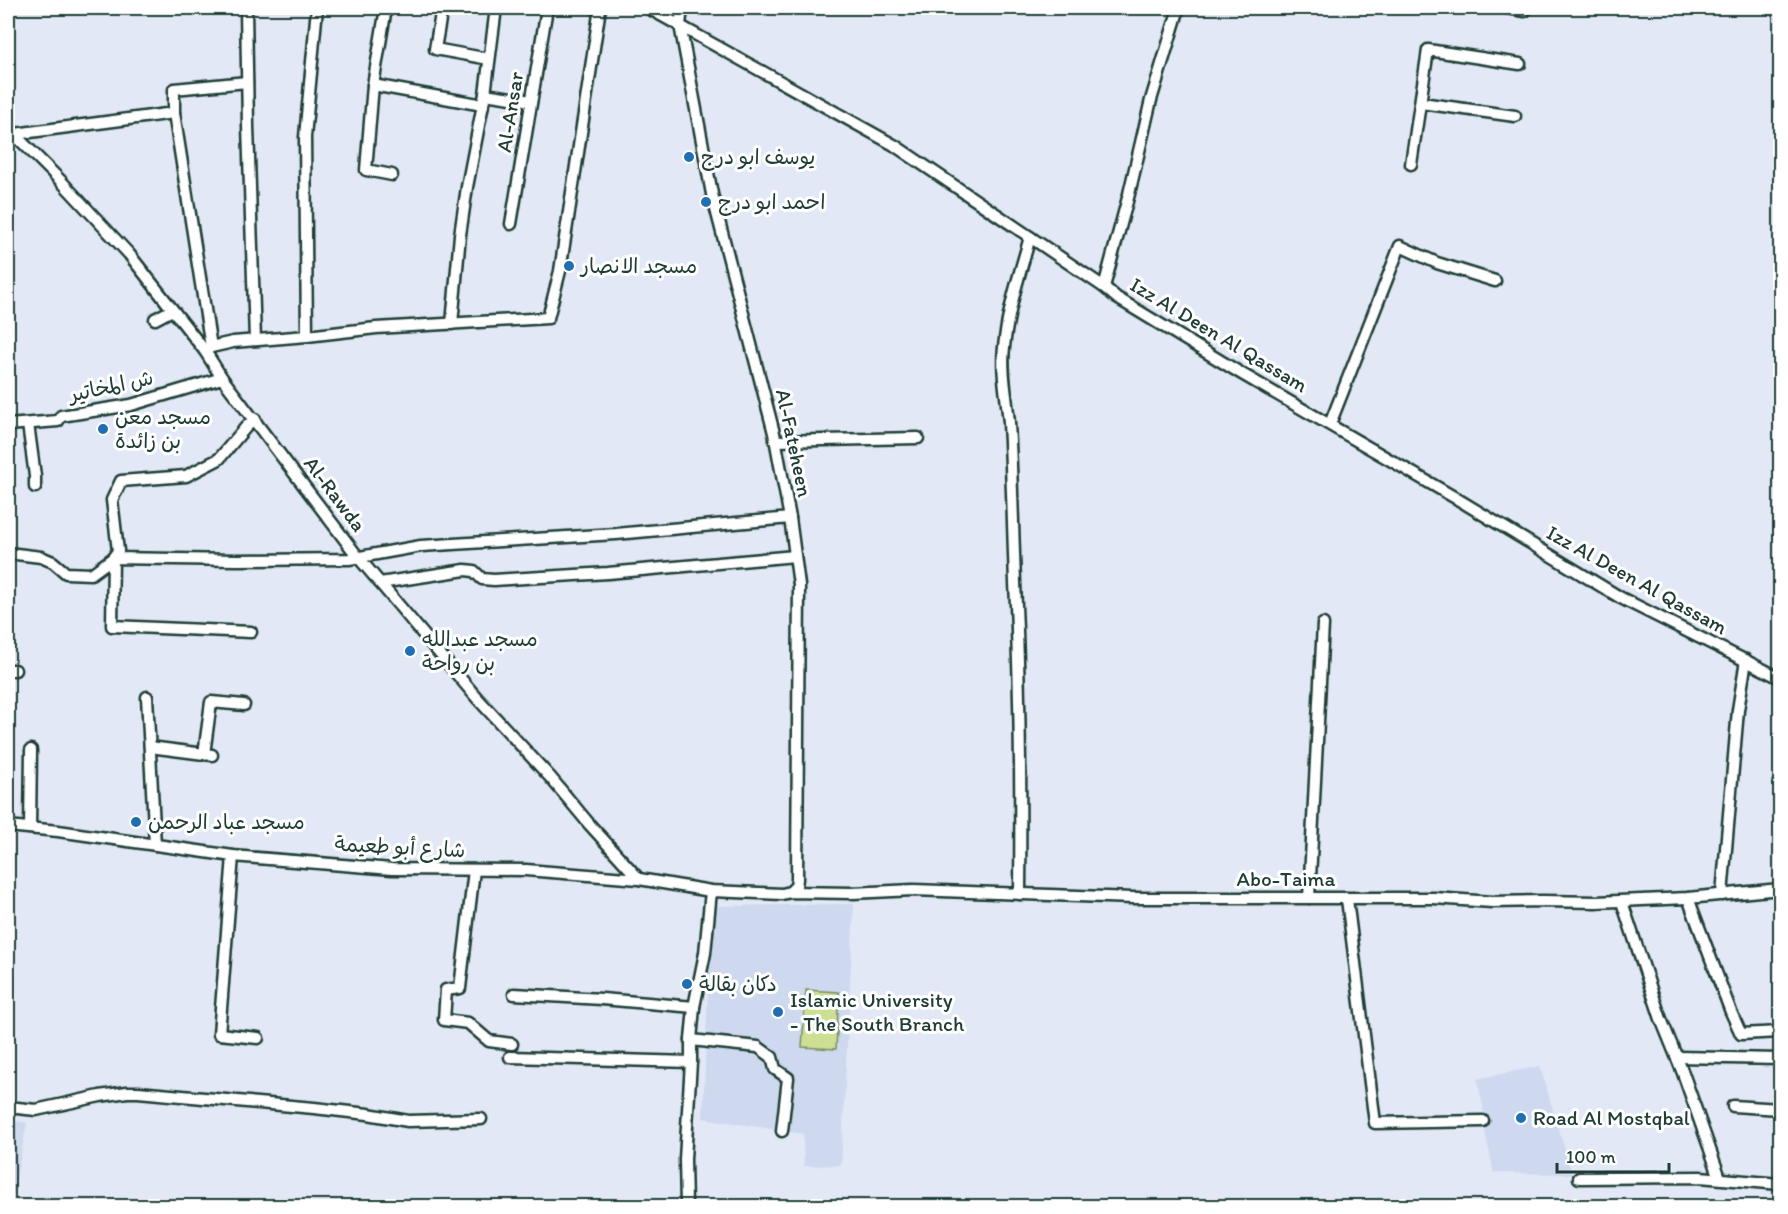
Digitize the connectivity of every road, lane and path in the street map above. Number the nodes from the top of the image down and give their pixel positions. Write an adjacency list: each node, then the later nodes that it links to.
1 (246, 8): 16 (street)
2 (317, 8): 34 (street)
3 (386, 8): 17 (street)
4 (442, 8): 14 (street)
5 (496, 8): 14 (street)
6 (547, 8): 19 (street, Al-Ansar)
7 (600, 8): 33 (street)
8 (648, 8): 13 (street, Izz Al Deen Al Qassam)
9 (682, 8): 13 (street, Al-Fateheen)
10 (1179, 8): 30 (street)
11 (1507, 8): 12 (street)
12 (1526, 11)
13 (680, 25): 28 (street, Izz Al Deen Al Qassam); 43 (street, Al-Fateheen)
14 (489, 59): 18 (street)
15 (1520, 64): 20 (street)
16 (247, 82): 22 (street); 35 (street)
17 (374, 85): 21 (street); 26 (street)
18 (485, 93): 19 (street); 21 (street)
19 (531, 101): 27 (street, Al-Ansar)
20 (1421, 103): 23 (street); 25 (street)
21 (483, 105): 33 (street)
22 (174, 113): 24 (street); 36 (street)
23 (1515, 116)
24 (11, 131): 31 (street, Al-Rawda)
25 (1411, 164)
26 (392, 175)
27 (512, 224)
28 (1030, 237): 30 (street, Izz Al Deen Al Qassam); 68 (street)
29 (1495, 281): 40 (street)
30 (1104, 286): 40 (street, Izz Al Deen Al Qassam)
31 (172, 310): 32 (street); 36 (street, Al-Rawda)
32 (155, 319)
33 (452, 324): 34 (street)
34 (307, 336): 35 (street)
35 (255, 340): 36 (street)
36 (208, 349): 37 (street, Al-Rawda)
37 (222, 378): 38 (street, Al-Rawda); 39 (street, ش المخاتير)
38 (255, 419): 48 (street, Al-Rawda); 49 (street)
39 (28, 424): 41 (street, ش المخاتير); 44 (street)
40 (1330, 424): 53 (street, Izz Al Deen Al Qassam)
41 (8, 425)
42 (918, 438): 43 (street)
43 (775, 441): 45 (street, Al-Fateheen)
44 (35, 487)
45 (790, 518): 47 (street, Al-Fateheen); 48 (street)
46 (8, 553): 49 (street)
47 (795, 556): 50 (street); 67 (street, Al-Fateheen)
48 (358, 557): 49 (street); 50 (street, Al-Rawda)
49 (113, 558): 52 (street)
50 (380, 583): 64 (street, Al-Rawda)
51 (1323, 624): 70 (street)
52 (251, 632)
53 (1746, 660): 54 (street, Izz Al Deen Al Qassam); 69 (street)
54 (1780, 678)
55 (147, 697): 57 (street)
56 (244, 705): 57 (street)
57 (150, 747): 61 (street)
58 (31, 750): 60 (street)
59 (8, 826): 60 (street, شارع أبو طعيمة)
60 (30, 828): 61 (street, شارع أبو طعيمة)
61 (155, 845): 62 (street, شارع أبو طعيمة)
62 (233, 856): 63 (street, شارع أبو طعيمة); 77 (street)
63 (474, 870): 64 (street, شارع أبو طعيمة); 79 (street)
64 (639, 879): 66 (street, شارع أبو طعيمة)
65 (1780, 889): 69 (street, Abo-Taima)
66 (711, 891): 67 (street, شارع أبو طعيمة); 75 (street)
67 (790, 892): 68 (street, Abo-Taima)
68 (1020, 894): 70 (street, Abo-Taima)
69 (1722, 895): 71 (street, Abo-Taima)
70 (1309, 898): 72 (street, Abo-Taima)
71 (1688, 898): 73 (street, Abo-Taima); 76 (street)
72 (1347, 899): 73 (street, Abo-Taima); 88 (street)
73 (1622, 902): 81 (street)
74 (514, 994): 75 (street)
75 (694, 1007): 78 (street)
76 (1780, 1032)
77 (258, 1038)
78 (691, 1040): 83 (street); 89 (street)
79 (512, 1044)
80 (510, 1057): 83 (street)
81 (1677, 1057): 82 (street); 91 (street)
82 (1780, 1059)
83 (691, 1062): 93 (street)
84 (1733, 1106): 86 (street)
85 (8, 1107): 87 (street)
86 (1780, 1109)
87 (481, 1119)
88 (1483, 1121)
89 (782, 1131)
90 (1580, 1178): 91 (street)
91 (1720, 1178): 92 (street)
92 (1780, 1184)
93 (686, 1206)

